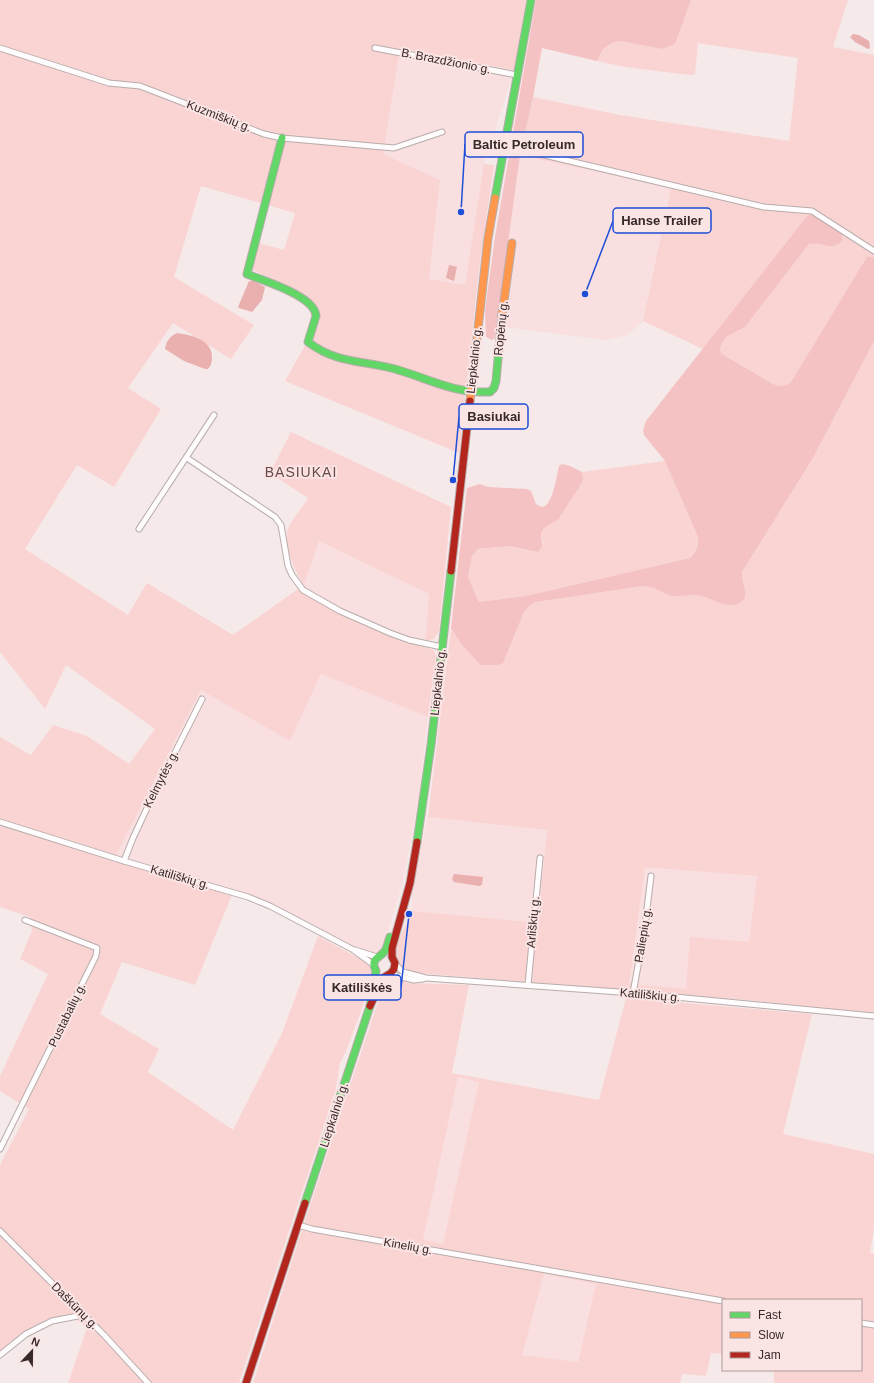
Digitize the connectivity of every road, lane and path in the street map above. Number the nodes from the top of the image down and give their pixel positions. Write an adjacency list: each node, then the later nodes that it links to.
1 (531, 0): 4 (main road, Liepkalnio g.)
2 (0, 48): 6 (street, Kuzmiškių g.)
3 (376, 48): 4 (street, B. Brazdžionio g.)
4 (517, 76): 7 (main road, Liepkalnio g.)
5 (442, 132): 6 (street, Kuzmiškių g.)
6 (282, 138): 10 (main road)
7 (504, 149): 9 (street); 10 (main road, Liepkalnio g.)
8 (512, 243): 10 (main road, Ropėnų g.)
9 (874, 251)
10 (471, 392): 14 (main road, Liepkalnio g.)
11 (214, 416): 12 (street)
12 (187, 458): 13 (street); 14 (street)
13 (139, 529)
14 (442, 647): 19 (main road, Liepkalnio g.)
15 (202, 699): 18 (street, Kelmytės g.)
16 (0, 822): 18 (street, Katiliškių g.)
17 (540, 858): 28 (street, Arliškių g.)
18 (124, 861): 22 (street, Katiliškių g.)
19 (412, 866): 23 (main road, Liepkalnio g.); 24 (main road, Liepkalnio g.)
20 (651, 876): 29 (street, Paliepių g.)
21 (25, 920): 32 (street, Pustabalių g.)
22 (352, 949): 23 (street, Katiliškių g.); 25 (street, Katiliškių g.)
23 (379, 956): 24 (main road); 25 (main road, Liepkalnio g.)
24 (393, 960): 26 (main road, Liepkalnio g.); 27 (street, Katiliškių g.)
25 (375, 968): 26 (main road); 30 (main road, Liepkalnio g.)
26 (387, 975): 27 (street, Katiliškių g.); 30 (main road, Liepkalnio g.)
27 (426, 978): 28 (street, Katiliškių g.)
28 (528, 985): 29 (street, Katiliškių g.)
29 (633, 993): 31 (street, Katiliškių g.)
30 (370, 1006): 33 (main road, Liepkalnio g.)
31 (874, 1016)
32 (0, 1149)
33 (298, 1225): 35 (street, Kinelių g.); 41 (main road, Liepkalnio g.)
34 (0, 1231): 36 (street, Daškūnų g.)
35 (722, 1301)
36 (83, 1315): 39 (street); 40 (street, Daškūnų g.)
37 (862, 1323): 38 (street)
38 (874, 1325)
39 (0, 1355)
40 (148, 1383)
41 (246, 1383)

